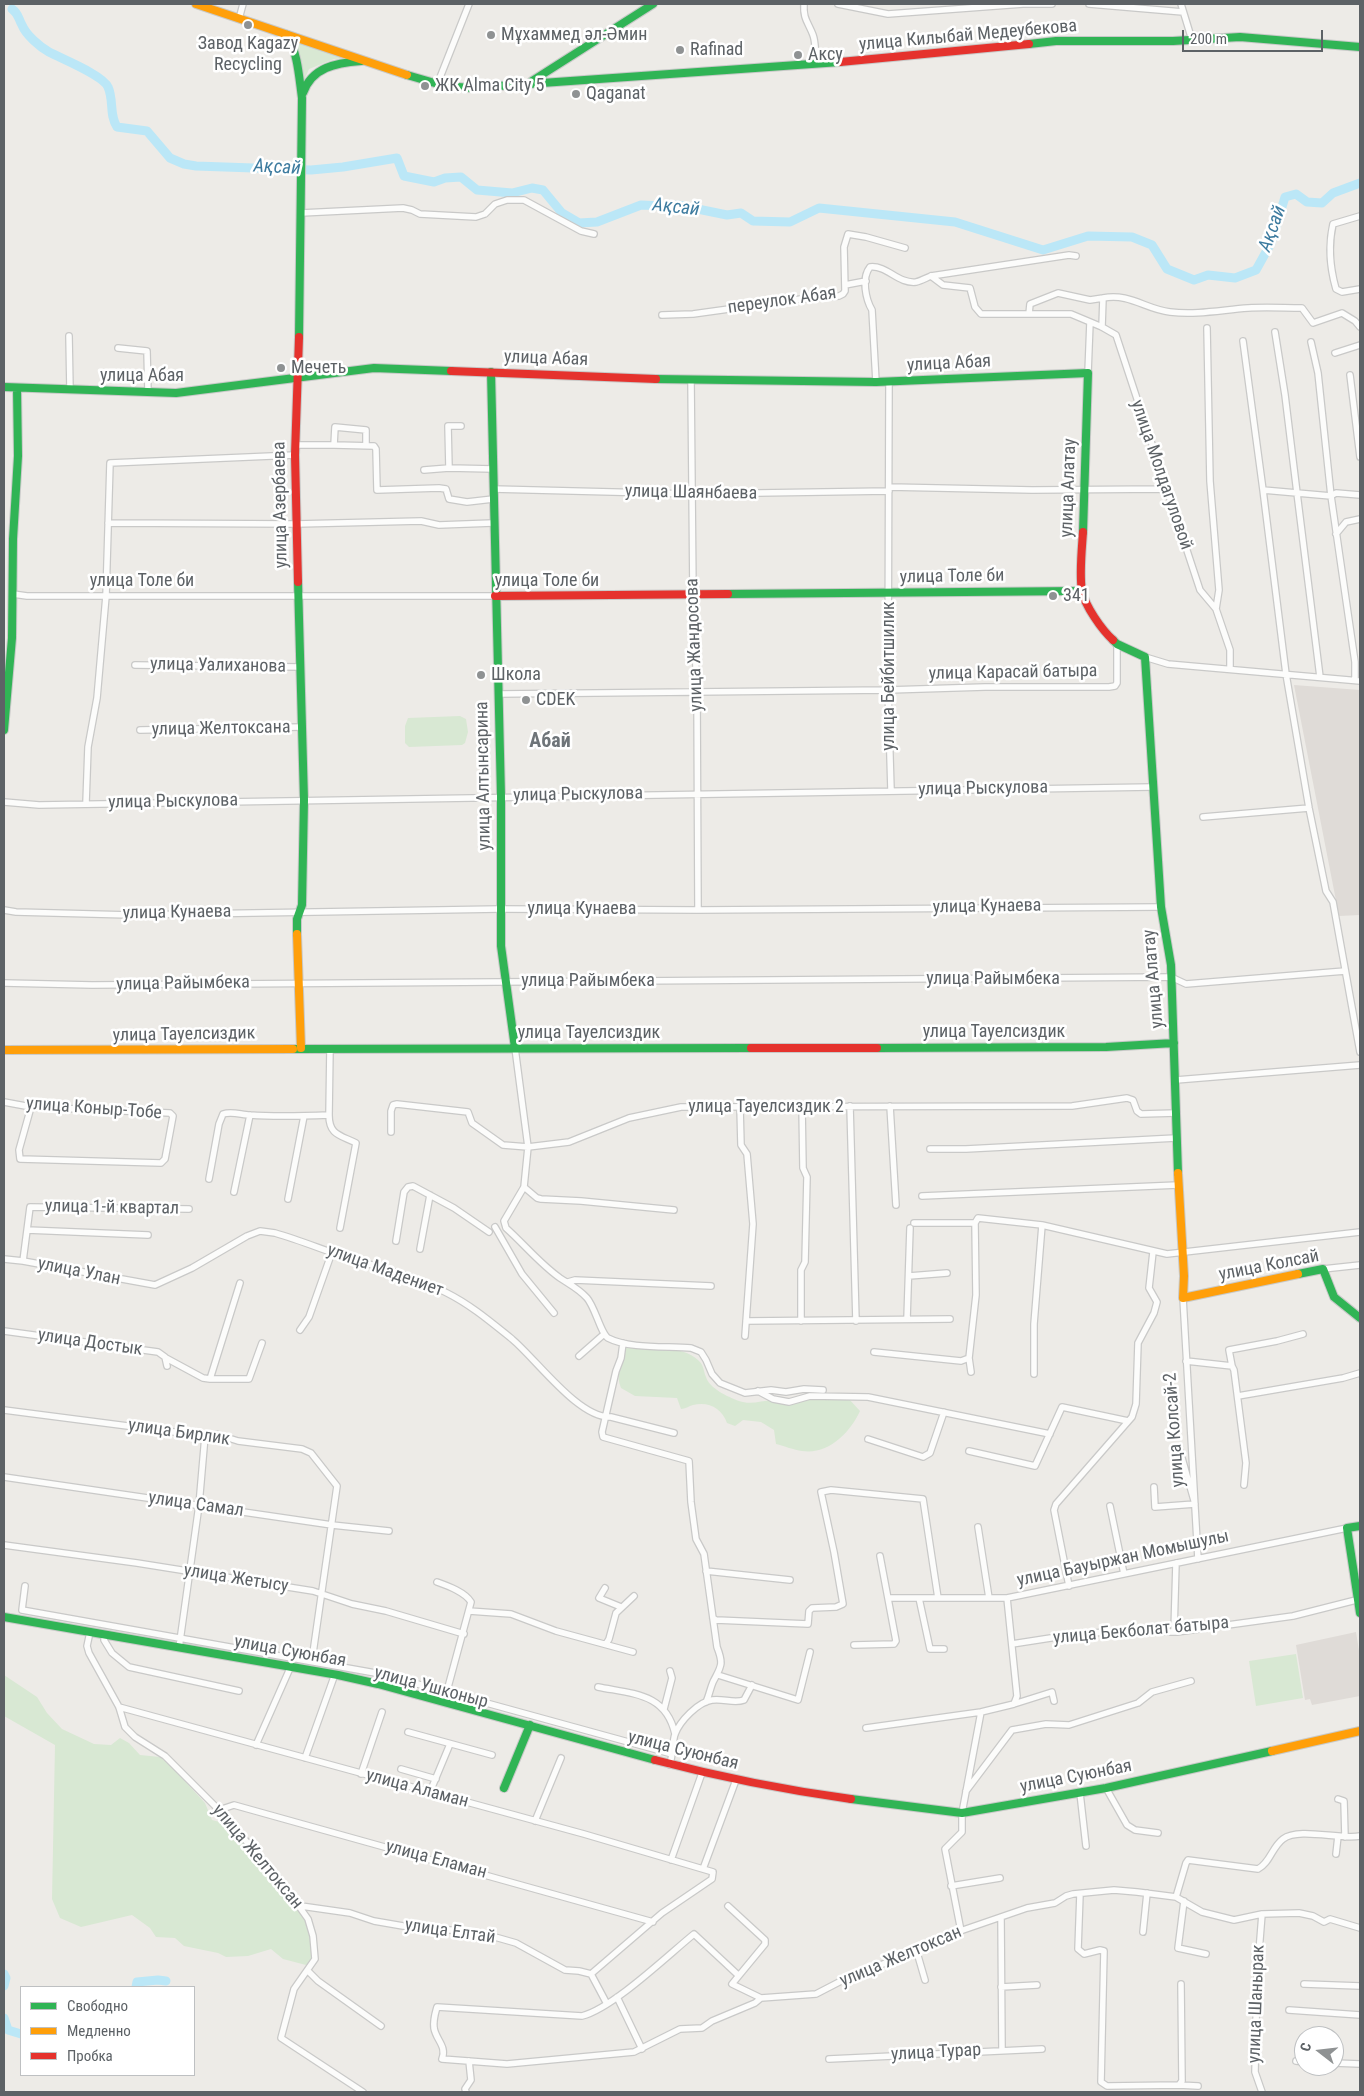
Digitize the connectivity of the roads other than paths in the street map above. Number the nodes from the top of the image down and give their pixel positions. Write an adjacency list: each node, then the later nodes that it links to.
1 (196, 4): 12 (street, улица Килыбай Медеубекова)
2 (244, 4): 12 (street)
3 (469, 4): 19 (street)
4 (653, 4): 18 (street)
5 (804, 4): 17 (street)
6 (838, 4): 10 (street)
7 (1052, 4): 10 (street)
8 (1089, 4): 11 (street)
9 (1181, 4): 11 (street)
10 (998, 5)
11 (1183, 12): 14 (street)
12 (239, 19): 13 (street, улица Килыбай Медеубекова)
13 (287, 35): 16 (street, улица Килыбай Медеубекова); 20 (street, улица Азербаева)
14 (1192, 40): 15 (street, улица Килыбай Медеубекова); 17 (street, улица Килыбай Медеубекова)
15 (1360, 47)
16 (366, 60): 19 (street, улица Килыбай Медеубекова); 20 (street, улица Азербаева)
17 (816, 64): 18 (street, улица Килыбай Медеубекова)
18 (531, 82): 19 (street, улица Килыбай Медеубекова)
19 (437, 85)
20 (302, 98): 21 (street, улица Азербаева)
21 (301, 213): 23 (street); 47 (street, улица Азербаева)
22 (1360, 216): 29 (street)
23 (594, 234)
24 (906, 248): 28 (street, переулок Абая)
25 (1076, 256): 26 (street)
26 (931, 276): 27 (street); 31 (street)
27 (866, 281): 28 (street); 49 (street)
28 (845, 285): 32 (street, переулок Абая)
29 (1360, 289)
30 (1103, 298): 31 (street); 34 (street); 35 (street)
31 (1029, 314): 33 (street)
32 (662, 316)
33 (1090, 322): 34 (street); 45 (street, улица Алатау)
34 (1102, 327): 67 (street, улица Молдагуловой)
35 (1360, 327)
36 (1207, 328): 86 (street)
37 (1275, 332): 69 (street)
38 (69, 336): 53 (street)
39 (1243, 341): 68 (street)
40 (1311, 342): 72 (street)
41 (1360, 345): 43 (street)
42 (118, 348): 54 (street)
43 (1336, 353)
44 (491, 372): 47 (street, улица Абая); 48 (street, улица Абая); 62 (street, улица Алтынсарина)
45 (1088, 373): 50 (street, улица Абая); 66 (street, улица Алатау)
46 (1350, 375): 60 (street)
47 (298, 377): 54 (street, улица Абая); 57 (street, улица Азербаева)
48 (690, 380): 49 (street, улица Абая); 70 (street, улица Жандосова)
49 (876, 382): 50 (street, улица Абая)
50 (889, 382): 65 (street, улица Бейбитшилик)
51 (4, 387): 52 (street, улица Абая)
52 (17, 388): 53 (street, улица Абая); 81 (street)
53 (70, 390): 54 (street, улица Абая)
54 (148, 392)
55 (461, 426): 61 (street)
56 (334, 444): 57 (street); 58 (street); 58 (street)
57 (295, 445): 59 (street, улица Азербаева)
58 (366, 445): 73 (street)
59 (295, 455): 75 (street); 77 (street, улица Азербаева)
60 (1360, 457)
61 (449, 468): 62 (street); 63 (street)
62 (492, 469): 64 (street, улица Алтынсарина)
63 (424, 470)
64 (493, 488): 70 (street, улица Шаянбаева); 73 (street, улица Алтынсарина)
65 (889, 489): 66 (street, улица Шаянбаева); 70 (street, улица Шаянбаева); 80 (street, улица Бейбитшилик)
66 (1083, 489): 67 (street, улица Шаянбаева); 79 (street, улица Алатау)
67 (1166, 489): 86 (street, улица Молдагуловой)
68 (1263, 490): 69 (street); 92 (street)
69 (1297, 493): 72 (street); 93 (street)
70 (692, 494): 82 (street, улица Жандосова)
71 (1360, 495): 72 (street)
72 (1331, 496): 78 (street)
73 (493, 499): 76 (street, улица Алтынсарина)
74 (1360, 519): 78 (street)
75 (108, 523): 77 (street); 83 (street)
76 (493, 523): 77 (street); 85 (street, улица Алтынсарина)
77 (296, 524): 84 (street, улица Азербаева)
78 (1336, 534): 94 (street)
79 (1082, 591): 80 (street, улица Толе би); 87 (street, улица Алатау)
80 (888, 593): 82 (street, улица Толе би); 95 (street, улица Бейбитшилик)
81 (12, 594): 83 (street, улица Толе би); 99 (street)
82 (693, 594): 85 (street, улица Толе би); 96 (street, улица Жандосова)
83 (106, 596): 84 (street, улица Толе би); 107 (street)
84 (298, 596): 85 (street, улица Толе би); 90 (street, улица Азербаева)
85 (495, 596): 97 (street, улица Алтынсарина)
86 (1216, 609): 91 (street)
87 (1117, 644): 88 (street); 95 (street, улица Карасай батыра)
88 (1145, 657): 91 (street); 101 (street, улица Алатау)
89 (135, 664): 90 (street, улица Уалиханова)
90 (300, 667): 98 (street, улица Азербаева)
91 (1230, 669): 92 (street)
92 (1286, 674): 93 (street); 108 (street)
93 (1320, 677): 94 (street)
94 (1358, 680)
95 (888, 690): 96 (street, улица Карасай батыра); 102 (street, улица Бейбитшилик)
96 (697, 693): 97 (street, улица Карасай батыра); 103 (street, улица Жандосова)
97 (498, 694): 104 (street, улица Алтынсарина)
98 (302, 727): 100 (street, улица Желтоксана); 105 (street, улица Азербаева)
99 (4, 730)
100 (140, 730)
101 (1152, 787): 102 (street, улица Рыскулова); 110 (street, улица Алатау)
102 (891, 790): 103 (street, улица Рыскулова)
103 (697, 794): 104 (street, улица Рыскулова); 113 (street, улица Жандосова)
104 (501, 796): 105 (street, улица Рыскулова); 111 (street, улица Алтынсарина)
105 (304, 800): 107 (street, улица Рыскулова); 114 (street, улица Азербаева)
106 (4, 802): 107 (street, улица Рыскулова)
107 (86, 803)
108 (1309, 808): 109 (street); 115 (street)
109 (1203, 817)
110 (1161, 907): 113 (street, улица Кунаева); 116 (street, улица Алатау)
111 (500, 909): 113 (street, улица Кунаева); 114 (street, улица Кунаева); 118 (street, улица Алтынсарина)
112 (4, 910): 114 (street, улица Кунаева)
113 (698, 910)
114 (300, 911): 117 (street, улица Азербаева)
115 (1345, 971): 116 (street, улица Райымбека); 125 (street)
116 (1172, 977): 118 (street, улица Райымбека); 120 (street, улица Алатау)
117 (300, 982): 118 (street, улица Райымбека); 119 (street, улица Райымбека); 121 (street, улица Азербаева)
118 (504, 982): 123 (street, улица Алтынсарина)
119 (4, 983)
120 (1174, 1043): 123 (street, улица Тауелсиздик); 127 (street, улица Алатау)
121 (301, 1048): 122 (street, улица Тауелсиздик); 124 (street, улица Тауелсиздик)
122 (330, 1048): 123 (street, улица Тауелсиздик); 136 (street)
123 (515, 1048): 140 (street, улица Алтынсарина)
124 (4, 1050)
125 (1360, 1052)
126 (1360, 1065): 127 (street)
127 (1176, 1080): 134 (street, улица Алатау)
128 (4, 1102): 133 (street, улица Коныр-Тобе)
129 (740, 1106): 130 (street, улица Тауелсиздик 2); 140 (street, улица Тауелсиздик 2); 180 (street)
130 (802, 1106): 131 (street, улица Тауелсиздик 2); 181 (street)
131 (850, 1106): 132 (street, улица Тауелсиздик 2); 182 (street)
132 (890, 1106): 134 (street, улица Тауелсиздик 2); 149 (street)
133 (32, 1107): 133 (street, улица Коныр-Тобе)
134 (1177, 1114): 139 (street, улица Алатау)
135 (250, 1115): 137 (street); 142 (street); 145 (street)
136 (329, 1115): 137 (street); 155 (street)
137 (304, 1116): 148 (street)
138 (391, 1132): 140 (street, улица Тауелсиздик 2)
139 (1176, 1138): 141 (street); 143 (street, улица Алатау)
140 (528, 1147): 144 (street, улица Алтынсарина)
141 (930, 1149)
142 (209, 1179)
143 (1178, 1184): 147 (street); 164 (street, улица Алатау)
144 (524, 1187): 151 (street); 171 (street)
145 (234, 1192)
146 (430, 1195): 157 (street); 160 (street); 161 (street)
147 (922, 1196)
148 (288, 1199)
149 (896, 1205)
150 (189, 1209): 156 (street, улица 1-й квартал)
151 (674, 1210)
152 (975, 1223): 153 (street); 170 (street); 193 (street)
153 (1042, 1225): 163 (street); 198 (street)
154 (495, 1227): 176 (street)
155 (340, 1228)
156 (27, 1230): 159 (street); 166 (street, улица 1-й квартал)
157 (488, 1232)
158 (1360, 1232): 164 (street)
159 (148, 1235)
160 (396, 1241)
161 (420, 1249)
162 (332, 1252): 173 (street, улица Мадениет); 183 (street); 206 (street, улица Мадениет)
163 (1154, 1252): 164 (street); 207 (street)
164 (1182, 1253): 175 (street, улица Алатау)
165 (4, 1259): 166 (street, улица Улан)
166 (23, 1261): 173 (street, улица Улан)
167 (1360, 1265): 168 (street, улица Колсай)
168 (1324, 1269): 175 (street, улица Колсай); 178 (street)
169 (947, 1273): 170 (street)
170 (908, 1276): 179 (street)
171 (568, 1282): 174 (street); 186 (street)
172 (240, 1283): 200 (street)
173 (155, 1285)
174 (711, 1286)
175 (1184, 1298): 194 (street, улица Колсай-2)
176 (554, 1313)
177 (950, 1318): 179 (street)
178 (1360, 1318)
179 (908, 1320): 182 (street)
180 (746, 1321): 181 (street); 187 (street)
181 (801, 1321): 182 (street)
182 (856, 1321)
183 (300, 1330)
184 (4, 1331): 192 (street, улица Достык)
185 (1303, 1334): 196 (street)
186 (603, 1335): 189 (street); 191 (street)
187 (745, 1336)
188 (262, 1343): 200 (street)
189 (623, 1343): 202 (street); 206 (street)
190 (874, 1352): 193 (street)
191 (579, 1356)
192 (165, 1357): 195 (street, улица Достык); 200 (street)
193 (970, 1358): 197 (street)
194 (1186, 1361): 196 (street); 217 (street, улица Колсай-2)
195 (168, 1366)
196 (1232, 1366): 203 (street)
197 (971, 1372)
198 (1034, 1374)
199 (1360, 1374): 203 (street)
200 (210, 1379)
201 (823, 1390): 202 (street)
202 (758, 1391): 205 (street)
203 (1238, 1396): 215 (street)
204 (4, 1410): 210 (street, улица Бирлик)
205 (944, 1412): 209 (street); 211 (street)
206 (606, 1417): 208 (street, улица Мадениет); 230 (street)
207 (1128, 1421): 209 (street); 235 (street)
208 (674, 1433)
209 (1050, 1434): 212 (street)
210 (205, 1436): 218 (street); 220 (street, улица Бирлик)
211 (868, 1438)
212 (969, 1451)
213 (1180, 1451): 217 (street)
214 (4, 1477): 218 (street, улица Самал)
215 (1244, 1485)
216 (1154, 1487): 217 (street)
217 (1195, 1504): 227 (street, улица Колсай-2)
218 (199, 1505): 220 (street, улица Самал); 229 (street)
219 (1110, 1506): 231 (street)
220 (332, 1525): 224 (street, улица Самал); 237 (street)
221 (978, 1526): 242 (street)
222 (1360, 1526): 223 (street, улица Бауыржан Момышулы)
223 (1347, 1528): 227 (street, улица Бауыржан Момышулы); 244 (street)
224 (389, 1531)
225 (4, 1545): 229 (street, улица Жетысу)
226 (880, 1556): 239 (street)
227 (1198, 1559): 228 (street, улица Бауыржан Момышулы)
228 (1176, 1563): 231 (street, улица Бауыржан Момышулы); 251 (street)
229 (191, 1571): 237 (street, улица Жетысу); 254 (street)
230 (706, 1571): 232 (street); 249 (street)
231 (1124, 1574): 235 (street, улица Бауыржан Момышулы)
232 (790, 1580)
233 (437, 1582): 246 (street)
234 (25, 1586): 254 (street, улица Ушконыр)
235 (1069, 1586): 243 (street, улица Бауыржан Момышулы)
236 (604, 1588): 245 (street)
237 (322, 1595): 253 (street, улица Жетысу); 262 (street)
238 (634, 1596): 245 (street)
239 (889, 1598): 240 (street, улица Бауыржан Момышулы); 257 (street)
240 (919, 1598): 241 (street, улица Бауыржан Момышулы); 259 (street)
241 (938, 1598): 242 (street, улица Бауыржан Момышулы); 249 (street)
242 (989, 1598): 243 (street, улица Бауыржан Момышулы)
243 (1008, 1598): 256 (street)
244 (1359, 1599): 247 (street); 251 (street, улица Бекболат батыра)
245 (621, 1607): 255 (street)
246 (469, 1611): 253 (street); 255 (street)
247 (1360, 1613)
248 (4, 1617): 250 (street, улица Суюнбая)
249 (713, 1618): 266 (street)
250 (90, 1632): 252 (street, улица Суюнбая); 276 (street, улица Желтоксан)
251 (1174, 1632): 256 (street, улица Бекболат батыра)
252 (105, 1634): 258 (street, улица Суюнбая); 270 (street)
253 (464, 1634): 271 (street)
254 (181, 1637): 258 (street); 262 (street, улица Ушконыр)
255 (606, 1644): 260 (street)
256 (1012, 1644): 275 (street)
257 (854, 1645)
258 (179, 1648): 263 (street, улица Суюнбая)
259 (944, 1649)
260 (633, 1652)
261 (810, 1652): 268 (street)
262 (312, 1660): 271 (street, улица Ушконыр)
263 (291, 1666): 265 (street, улица Суюнбая); 286 (street)
264 (670, 1671): 277 (street)
265 (335, 1674): 273 (street, улица Суюнбая); 289 (street)
266 (718, 1675): 268 (street); 274 (street)
267 (1191, 1681): 299 (street)
268 (752, 1686): 274 (street)
269 (598, 1687): 277 (street)
270 (239, 1691)
271 (446, 1692): 273 (street); 287 (street, улица Ушконыр)
272 (1054, 1701): 275 (street)
273 (444, 1702): 280 (street, улица Суюнбая)
274 (706, 1702): 284 (street)
275 (1014, 1704): 279 (street)
276 (119, 1707): 286 (street, улица Аламан); 303 (street, улица Желтоксан)
277 (664, 1709): 284 (street)
278 (382, 1712): 294 (street)
279 (980, 1712): 281 (street); 299 (street)
280 (530, 1725): 291 (street, улица Суюнбая); 297 (street)
281 (866, 1728)
282 (408, 1732): 285 (street)
283 (1360, 1732): 298 (street, улица Суюнбая)
284 (675, 1734): 287 (street)
285 (450, 1744): 288 (street); 295 (street)
286 (256, 1745): 289 (street, улица Аламан)
287 (672, 1754): 291 (street)
288 (492, 1755)
289 (305, 1758): 294 (street, улица Аламан)
290 (561, 1758): 305 (street)
291 (670, 1765): 293 (street, улица Суюнбая)
292 (401, 1769): 295 (street)
293 (702, 1773): 296 (street, улица Суюнбая); 311 (street)
294 (361, 1774): 300 (street, улица Аламан)
295 (436, 1779): 300 (street)
296 (736, 1780): 304 (street, улица Суюнбая); 312 (street)
297 (504, 1788)
298 (1106, 1788): 301 (street, улица Суюнбая); 306 (street)
299 (966, 1791): 304 (street)
300 (430, 1792): 305 (street, улица Аламан)
301 (1080, 1793): 304 (street, улица Суюнбая); 309 (street)
302 (1338, 1799): 308 (street)
303 (219, 1810): 319 (street, улица Желтоксан); 323 (street, улица Еламан)
304 (962, 1813): 314 (street)
305 (535, 1821): 311 (street, улица Аламан)
306 (1158, 1833)
307 (1360, 1836): 308 (street)
308 (1342, 1837): 310 (street); 317 (street)
309 (1086, 1846)
310 (1336, 1854)
311 (671, 1860): 312 (street, улица Аламан)
312 (703, 1869): 323 (street, улица Аламан)
313 (1000, 1878): 314 (street)
314 (952, 1886): 325 (street)
315 (1147, 1893): 316 (street, улица Желтоксан); 317 (street, улица Желтоксан); 326 (street)
316 (1080, 1894): 322 (street, улица Желтоксан); 351 (street)
317 (1176, 1898): 318 (street, улица Желтоксан)
318 (1184, 1901): 321 (street, улица Желтоксан); 328 (street)
319 (301, 1906): 329 (street, улица Желтоксан); 330 (street, улица Елтай)
320 (728, 1906): 331 (street)
321 (1262, 1914): 324 (street, улица Желтоксан); 355 (street, улица Шанырак)
322 (1001, 1917): 325 (street, улица Желтоксан); 337 (street)
323 (653, 1922): 330 (street)
324 (1360, 1928)
325 (961, 1931): 327 (street, улица Желтоксан)
326 (1143, 1932)
327 (916, 1949): 332 (street); 339 (street, улица Желтоксан)
328 (1206, 1954)
329 (308, 1971): 343 (street); 353 (street, улица Желтоксан)
330 (590, 1974): 340 (street)
331 (738, 1975): 338 (street); 339 (street)
332 (925, 1980)
333 (1181, 1984): 351 (street)
334 (1304, 1984): 336 (street)
335 (1037, 1985): 337 (street)
336 (1360, 1986)
337 (1001, 1987): 346 (street)
338 (617, 1997): 340 (street); 344 (street)
339 (761, 1998): 344 (street, улица Желтоксан)
340 (607, 2004): 348 (street, улица Желтоксан)
341 (1289, 2010): 342 (street)
342 (1360, 2014)
343 (382, 2026)
344 (642, 2049): 348 (street, улица Желтоксан)
345 (1042, 2049): 346 (street, улица Турар)
346 (1002, 2050): 347 (street, улица Турар)
347 (829, 2059)
348 (469, 2060): 354 (street)
349 (1344, 2063): 350 (street)
350 (1360, 2064)
351 (1179, 2084): 352 (street)
352 (1198, 2086)
353 (363, 2092)
354 (466, 2092)
355 (1262, 2092)

